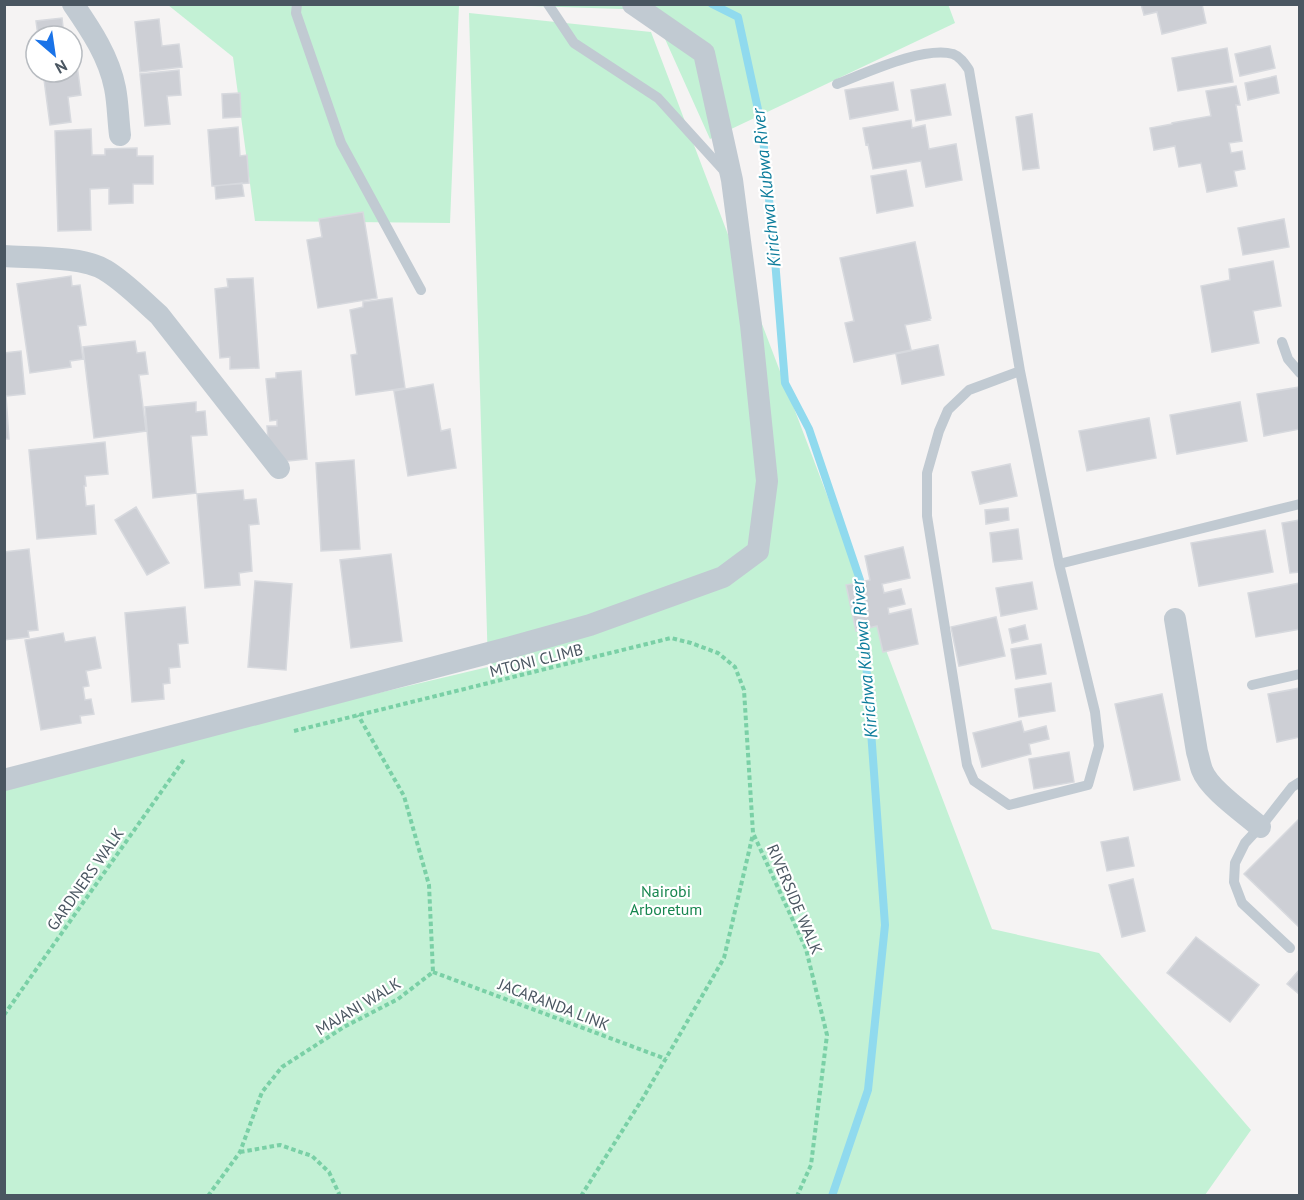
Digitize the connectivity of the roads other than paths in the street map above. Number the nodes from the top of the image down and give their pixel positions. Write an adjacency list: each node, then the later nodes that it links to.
1 (74, 4): 6 (street)
2 (297, 4): 9 (lane)
3 (548, 4): 7 (lane)
4 (633, 4): 7 (street)
5 (837, 84): 11 (lane)
6 (120, 135)
7 (732, 180): 19 (street)
8 (4, 256): 13 (street)
9 (420, 290)
10 (1282, 342): 12 (lane)
11 (1020, 371): 15 (lane); 15 (lane)
12 (1299, 373)
13 (279, 468)
14 (1299, 504): 15 (lane)
15 (1059, 564)
16 (1175, 619): 21 (street)
17 (1299, 674): 18 (lane)
18 (1252, 685)
19 (4, 780)
20 (1299, 782): 21 (lane)
21 (1260, 827): 22 (lane)
22 (1290, 948)

